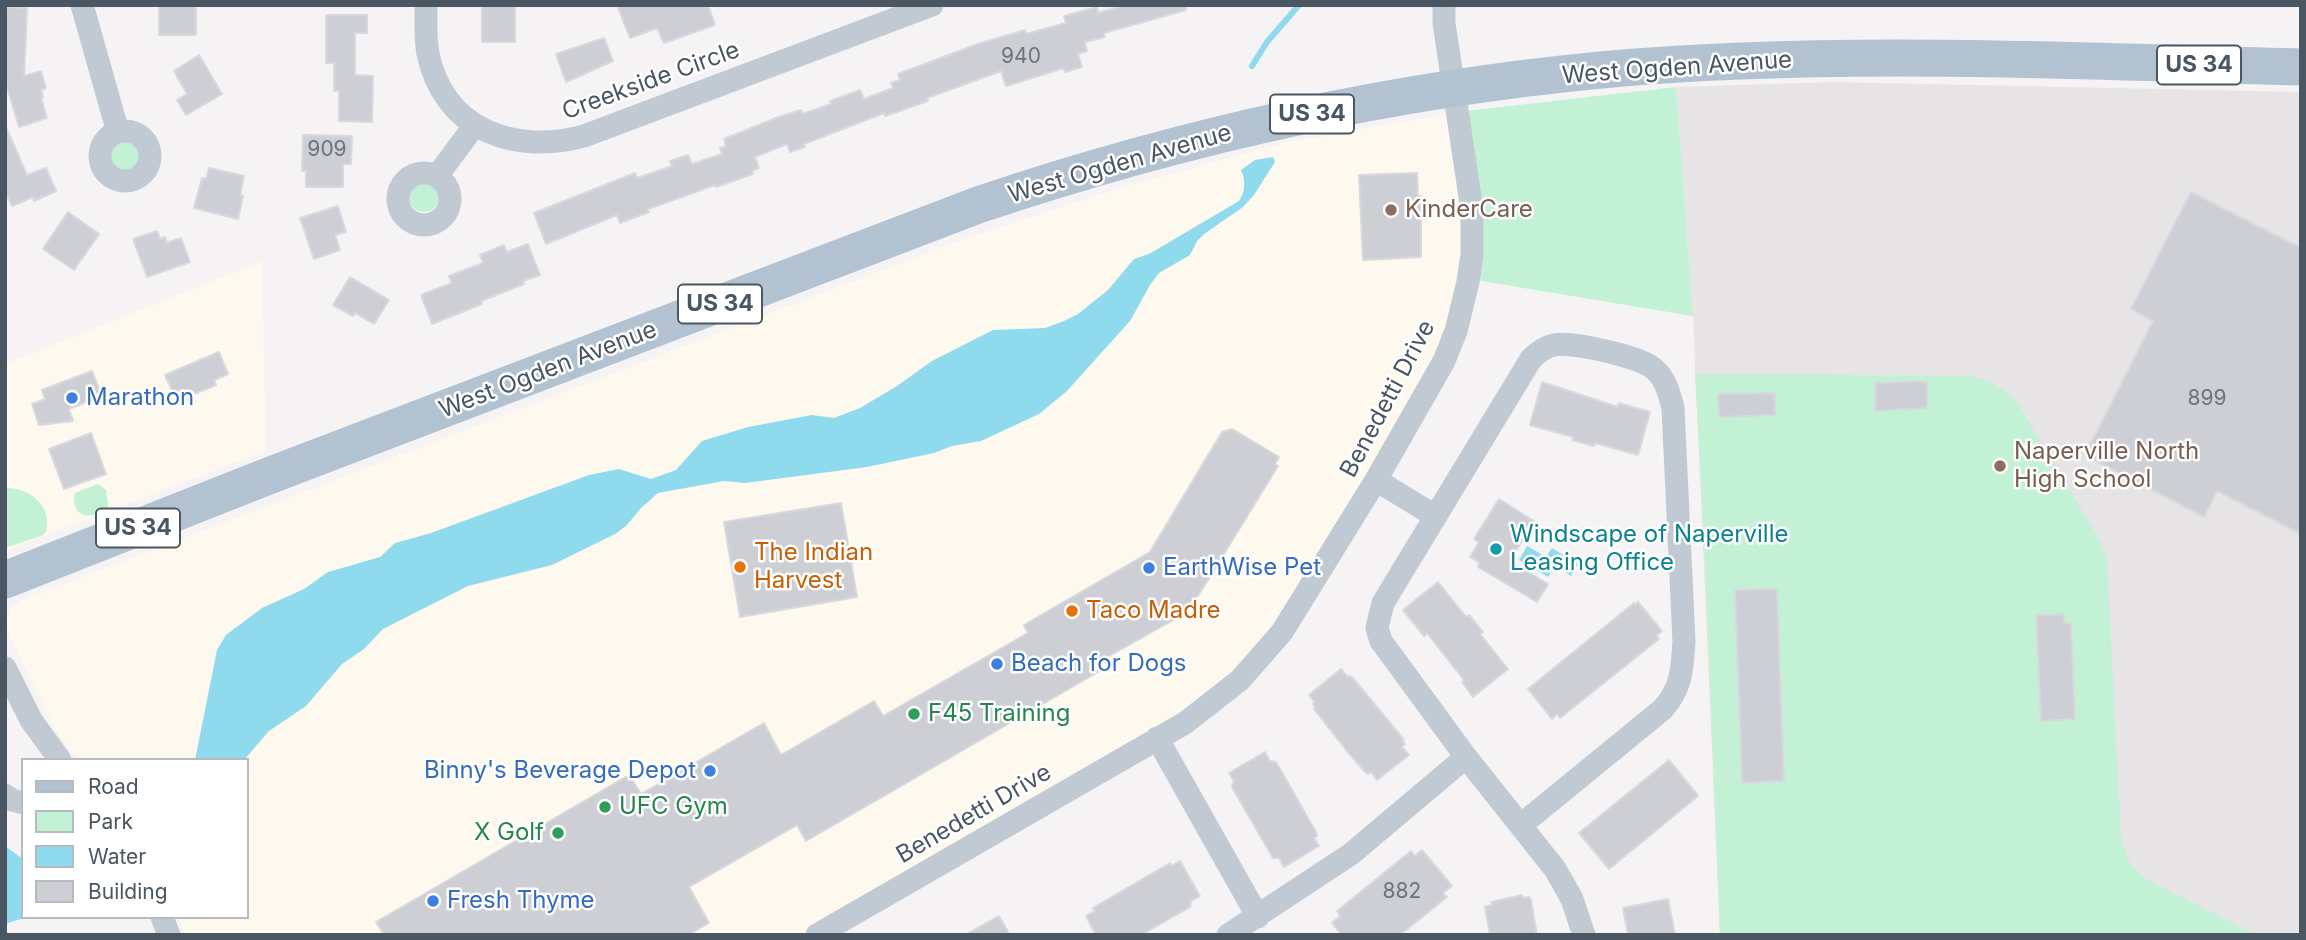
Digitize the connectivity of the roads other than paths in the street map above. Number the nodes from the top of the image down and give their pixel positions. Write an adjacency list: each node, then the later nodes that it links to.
1 (82, 5): 8 (street)
2 (426, 5): 7 (street, Creekside Circle)
3 (932, 5): 7 (street, Creekside Circle)
4 (1444, 5): 6 (street, Benedetti Drive)
5 (2301, 67): 6 (main road, West Ogden Avenue / US 34)
6 (1453, 89): 10 (street, Benedetti Drive); 12 (main road, West Ogden Avenue / US 34)
7 (475, 125): 9 (street)
8 (118, 132)
9 (437, 176)
10 (1376, 480): 11 (street); 14 (street, Benedetti Drive)
11 (1435, 516): 15 (street); 19 (street)
12 (5, 580)
13 (5, 668): 16 (street)
14 (1157, 738): 20 (street); 21 (street, Benedetti Drive)
15 (1466, 757): 19 (street); 20 (street)
16 (59, 758)
17 (5, 795): 18 (street)
18 (21, 802)
19 (1521, 825): 23 (street)
20 (1258, 917): 22 (street)
21 (818, 935)
22 (1228, 935)
23 (1584, 935)

